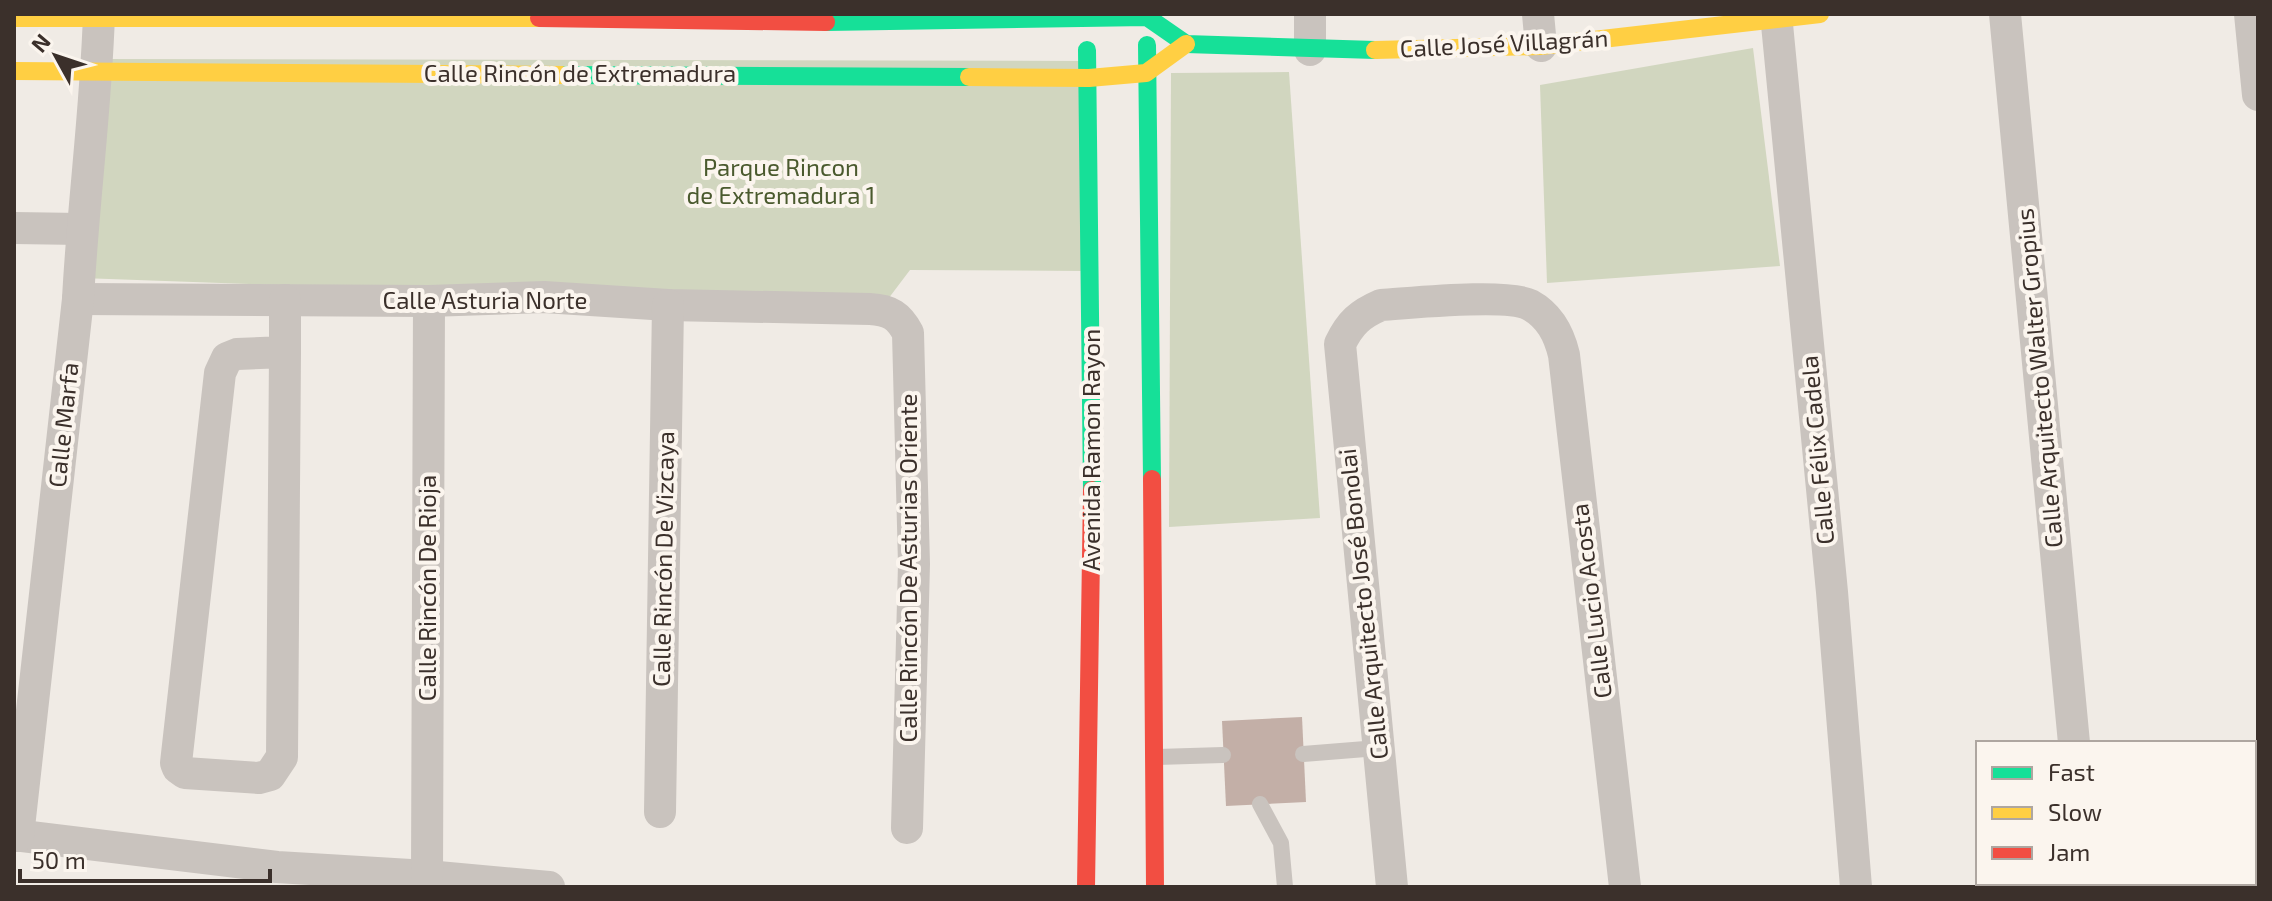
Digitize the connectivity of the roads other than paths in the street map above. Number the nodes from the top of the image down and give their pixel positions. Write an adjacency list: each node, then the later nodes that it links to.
1 (1310, 14): 15 (street)
2 (1538, 14): 14 (street)
3 (1820, 14): 11 (street, Calle José Villagrán)
4 (2005, 14): 30 (street, Calle Arquitecto Walter Gropius)
5 (2250, 14): 20 (street)
6 (358, 16): 7 (street); 10 (street)
7 (602, 16): 8 (street)
8 (1085, 16): 9 (street); 19 (street, Avenida Ramon Rayon)
9 (1147, 16): 13 (street); 18 (street)
10 (99, 17): 12 (street); 17 (street, Calle Marfa)
11 (1777, 17): 14 (street, Calle José Villagrán); 46 (street, Calle Félix Cadela)
12 (14, 18)
13 (1186, 44): 15 (street, Calle José Villagrán); 18 (street)
14 (1541, 46): 15 (street, Calle José Villagrán)
15 (1310, 50)
16 (14, 71): 17 (street, Calle Rincón de Extremadura)
17 (97, 71): 19 (street, Calle Rincón de Extremadura); 22 (street, Calle Marfa)
18 (1146, 73): 19 (street, Calle Rincón de Extremadura); 34 (street)
19 (1089, 78): 41 (street, Avenida Ramon Rayon)
20 (2258, 95)
21 (14, 228): 22 (street)
22 (81, 229): 23 (street, Calle Marfa)
23 (78, 299): 24 (street, Calle Asturia Norte); 38 (street, Calle Marfa)
24 (285, 300): 25 (street, Calle Asturia Norte); 29 (street)
25 (429, 301): 26 (street, Calle Asturia Norte); 39 (street, Calle Rincón De Rioja)
26 (668, 305): 27 (street, Calle Asturia Norte); 36 (street, Calle Rincón De Vizcaya)
27 (892, 313): 37 (street, Calle Rincón De Asturias Oriente)
28 (1350, 324): 31 (street, Calle Arquitecto José Bonolai); 45 (street, Calle Lucio Acosta)
29 (285, 352): 29 (street)
30 (2074, 741)
31 (1378, 748): 32 (lane); 44 (street, Calle Arquitecto José Bonolai)
32 (1303, 754)
33 (1223, 755): 34 (lane)
34 (1155, 757): 42 (street)
35 (1260, 804): 43 (lane)
36 (660, 812)
37 (907, 828)
38 (16, 836): 39 (street)
39 (427, 876): 40 (street)
40 (549, 887)
41 (1086, 887)
42 (1155, 887)
43 (1285, 887)
44 (1392, 887)
45 (1625, 887)
46 (1856, 887)

